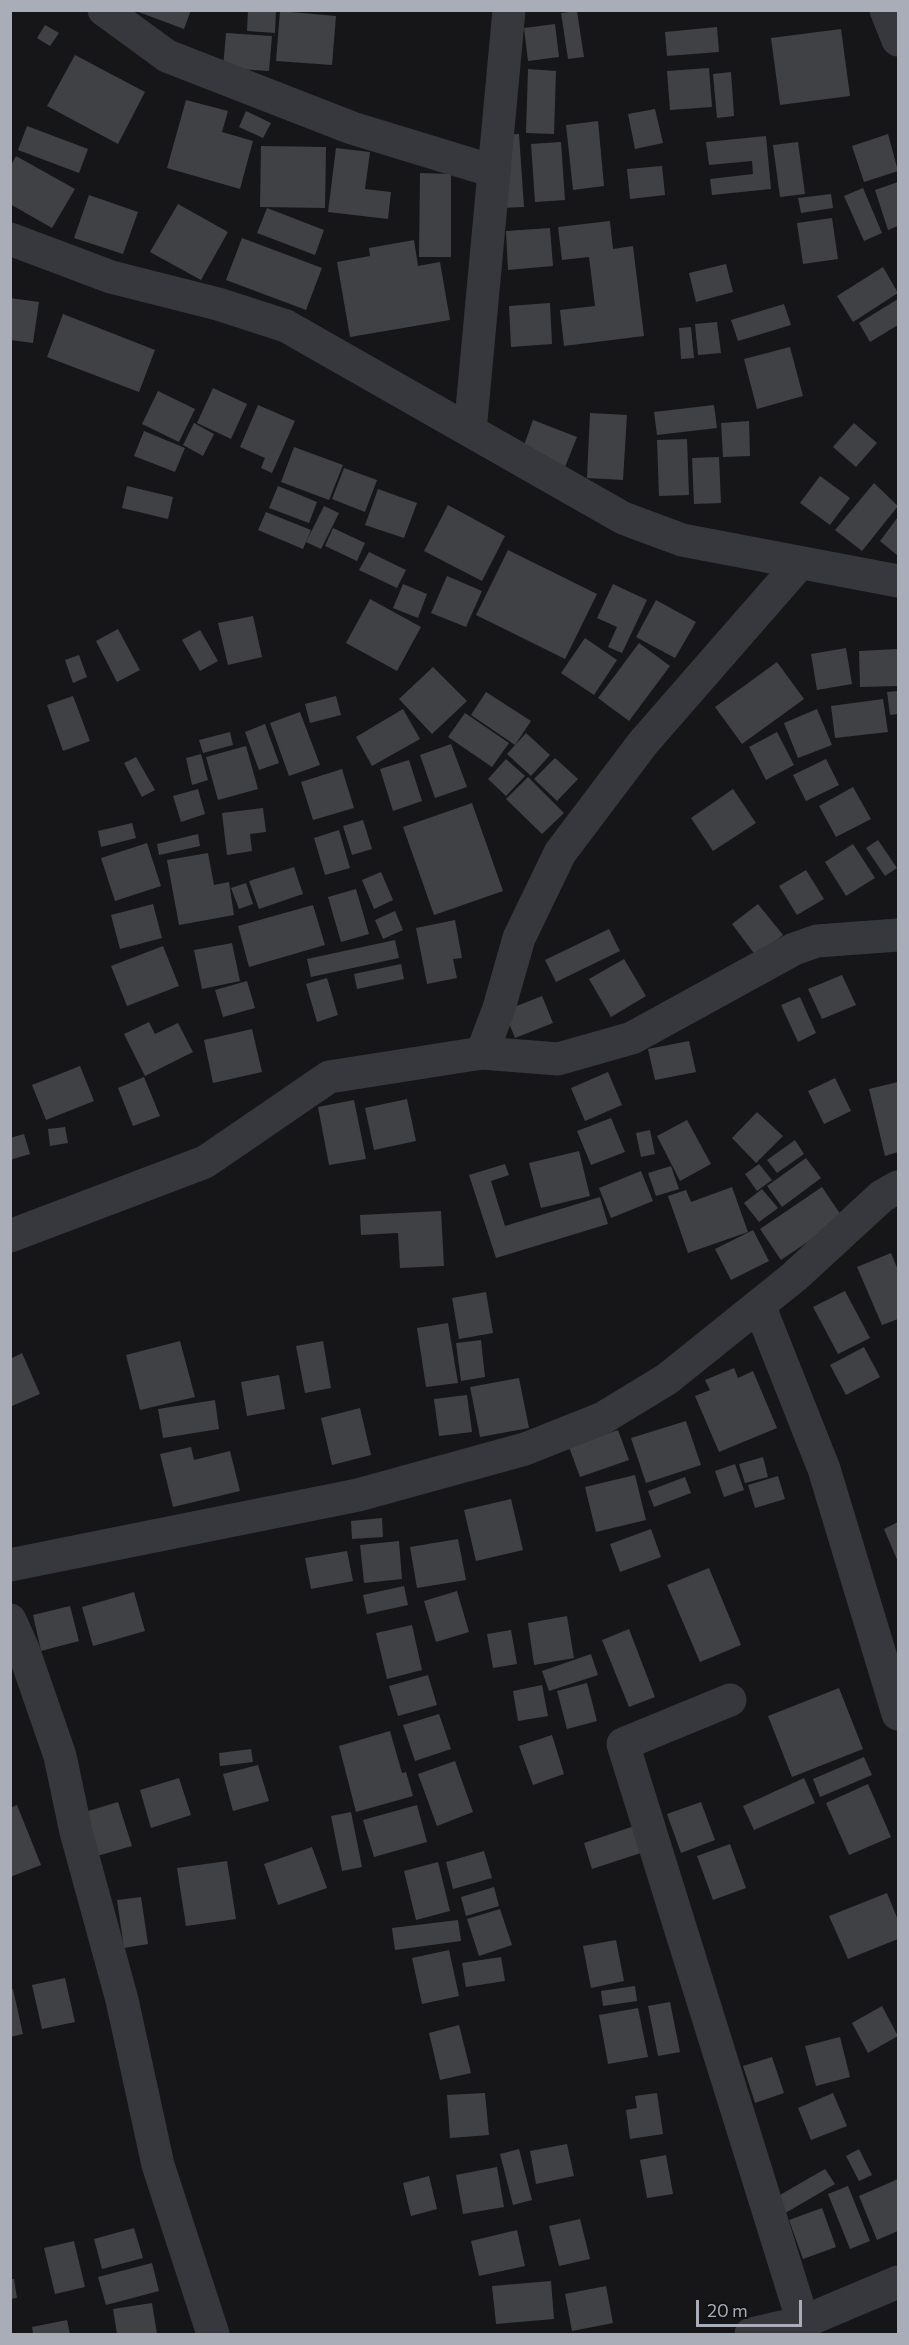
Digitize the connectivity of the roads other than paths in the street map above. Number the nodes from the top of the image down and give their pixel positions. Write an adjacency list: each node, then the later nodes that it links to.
1 (104, 10): 5 (street)
2 (509, 10): 5 (street)
3 (886, 10): 4 (street)
4 (898, 40)
5 (493, 171): 7 (street)
6 (10, 239): 7 (street)
7 (470, 431): 8 (street)
8 (800, 563): 9 (street); 11 (street)
9 (898, 581)
10 (898, 935): 11 (street)
11 (482, 1053): 13 (street)
12 (898, 1187): 14 (street)
13 (10, 1236)
14 (759, 1305): 15 (street); 19 (street)
15 (10, 1564)
16 (10, 1620): 17 (street)
17 (21, 1677): 22 (street)
18 (730, 1700): 21 (street)
19 (898, 1714)
20 (898, 2282): 21 (street)
21 (803, 2322): 23 (street)
22 (213, 2334)
23 (751, 2334)

